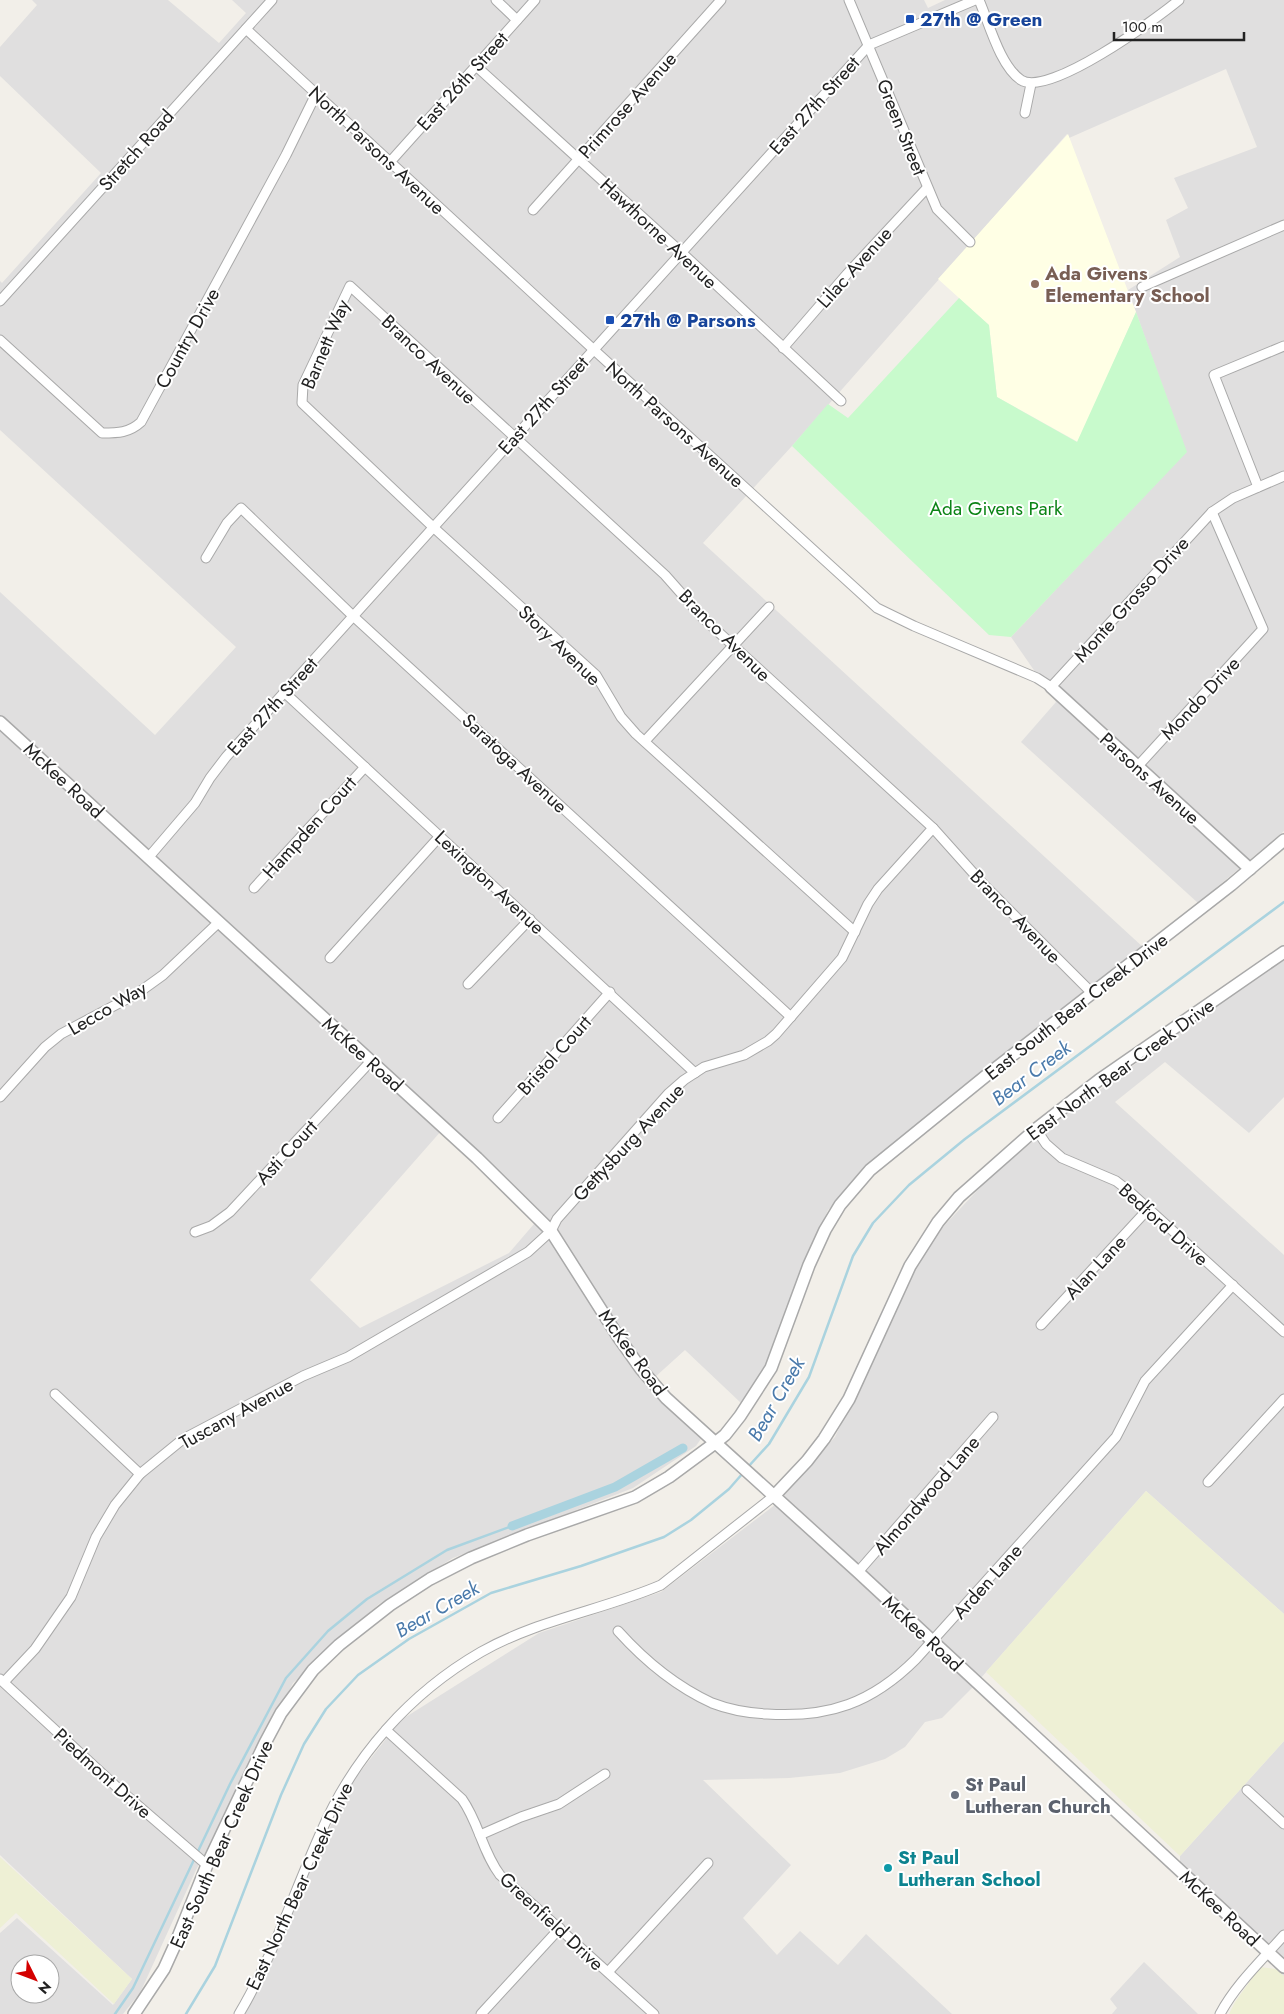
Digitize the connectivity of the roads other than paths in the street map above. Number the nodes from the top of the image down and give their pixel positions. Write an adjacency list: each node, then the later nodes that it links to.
1 (272, 0): 10 (street, Stretch Road)
2 (496, 0): 9 (street)
3 (535, 0): 9 (street, East 26th Street)
4 (721, 0): 16 (street, Primrose Avenue)
5 (850, 0): 11 (street, Green Street)
6 (975, 0): 11 (street, East 27th Street)
7 (979, 0): 13 (street)
8 (1179, 0): 13 (street)
9 (517, 20): 12 (street, East 26th Street)
10 (246, 29): 14 (street, North Parsons Avenue); 25 (street, Stretch Road)
11 (869, 45): 18 (street, Green Street); 22 (street, East 27th Street)
12 (476, 66): 16 (street, Hawthorne Avenue); 17 (street, East 26th Street)
13 (1031, 84): 15 (street)
14 (316, 94): 17 (street, North Parsons Avenue); 26 (street, Country Drive)
15 (1025, 113)
16 (579, 159): 19 (street, Primrose Avenue); 22 (street, Hawthorne Avenue)
17 (390, 162): 29 (street, North Parsons Avenue)
18 (926, 188): 21 (street, Green Street); 28 (street, Lilac Avenue)
19 (533, 210)
20 (1284, 225): 24 (street)
21 (970, 242)
22 (681, 252): 28 (street, Hawthorne Avenue); 29 (street, East 27th Street)
23 (350, 286): 31 (street, Barnett Way); 32 (street, Branco Avenue)
24 (1142, 287)
25 (0, 301)
26 (0, 340)
27 (1284, 346): 34 (street)
28 (783, 348): 30 (street, Hawthorne Avenue)
29 (593, 349): 32 (street, East 27th Street); 41 (street, North Parsons Avenue)
30 (841, 401)
31 (302, 403): 36 (street, Story Avenue)
32 (514, 438): 36 (street, East 27th Street); 40 (street, Branco Avenue)
33 (1284, 476): 34 (street, Monte Grosso Drive)
34 (1258, 487): 35 (street, Monte Grosso Drive)
35 (1212, 512): 41 (street, Monte Grosso Drive); 46 (street, Mondo Drive)
36 (433, 527): 39 (street, East 27th Street); 44 (street, Story Avenue)
37 (206, 558): 39 (street, Saratoga Avenue)
38 (769, 607): 40 (street)
39 (353, 616): 42 (street, East 27th Street); 61 (street, Saratoga Avenue)
40 (734, 646): 44 (street); 47 (street, Branco Avenue)
41 (1051, 687): 46 (street, Parsons Avenue)
42 (284, 692): 45 (street, Lexington Avenue); 50 (street, East 27th Street)
43 (0, 722): 50 (street, McKee Road)
44 (645, 741): 55 (street, Story Avenue)
45 (364, 766): 48 (street, Lexington Avenue); 52 (street, Hampden Court)
46 (1136, 767): 51 (street, Parsons Avenue)
47 (933, 828): 55 (street, Gettysburg Avenue); 60 (street, Branco Avenue)
48 (440, 836): 53 (street, Lexington Avenue); 57 (street)
49 (1284, 840): 51 (street, East South Bear Creek Drive)
50 (148, 858): 54 (street, McKee Road)
51 (1250, 869): 60 (street, East South Bear Creek Drive)
52 (254, 888)
53 (530, 919): 58 (street); 59 (street, Lexington Avenue)
54 (219, 922): 62 (street, McKee Road); 64 (street, Lecco Way)
55 (856, 932): 61 (street, Gettysburg Avenue)
56 (1284, 952): 66 (street, East North Bear Creek Drive)
57 (330, 958)
58 (468, 984)
59 (610, 992): 63 (street, Lexington Avenue); 65 (street, Bristol Court)
60 (1092, 993): 76 (street, East South Bear Creek Drive)
61 (791, 1017): 63 (street, Gettysburg Avenue)
62 (371, 1061): 68 (street, McKee Road); 69 (street, Asti Court)
63 (695, 1072): 68 (street, Gettysburg Avenue)
64 (0, 1097)
65 (498, 1118)
66 (1036, 1129): 67 (street, Bedford Drive); 79 (street, East North Bear Creek Drive)
67 (1149, 1208): 70 (street, Bedford Drive); 71 (street, Alan Lane)
68 (551, 1231): 76 (street, McKee Road); 77 (street, Tuscany Avenue)
69 (195, 1232)
70 (1233, 1286): 72 (street, Bedford Drive); 82 (street, Arden Lane)
71 (1041, 1325)
72 (1284, 1332)
73 (55, 1394): 77 (street)
74 (1284, 1399): 78 (street)
75 (993, 1417): 80 (street, Almondwood Lane)
76 (715, 1443): 79 (street, McKee Road); 90 (street, East South Bear Creek Drive)
77 (140, 1474): 83 (street, Tuscany Avenue)
78 (1208, 1482)
79 (770, 1492): 80 (street, McKee Road); 84 (street, East North Bear Creek Drive)
80 (858, 1572): 82 (street, McKee Road)
81 (618, 1631): 82 (street, Arden Lane)
82 (933, 1642): 93 (street, McKee Road)
83 (2, 1680): 90 (street, Piedmont Drive)
84 (386, 1730): 88 (street, Greenfield Drive); 97 (street, East North Bear Creek Drive)
85 (605, 1774): 88 (street)
86 (1247, 1790): 87 (street)
87 (1284, 1824)
88 (480, 1835): 91 (street, Greenfield Drive)
89 (708, 1863): 95 (street)
90 (207, 1865): 96 (street, East South Bear Creek Drive)
91 (560, 1928): 95 (street, Greenfield Drive); 98 (street)
92 (1284, 1935): 93 (street)
93 (1268, 1952): 94 (street, McKee Road); 100 (street)
94 (1284, 1967)
95 (608, 1972): 99 (street, Greenfield Drive)
96 (134, 2014)
97 (239, 2014)
98 (481, 2014)
99 (654, 2014)
100 (1220, 2014)

